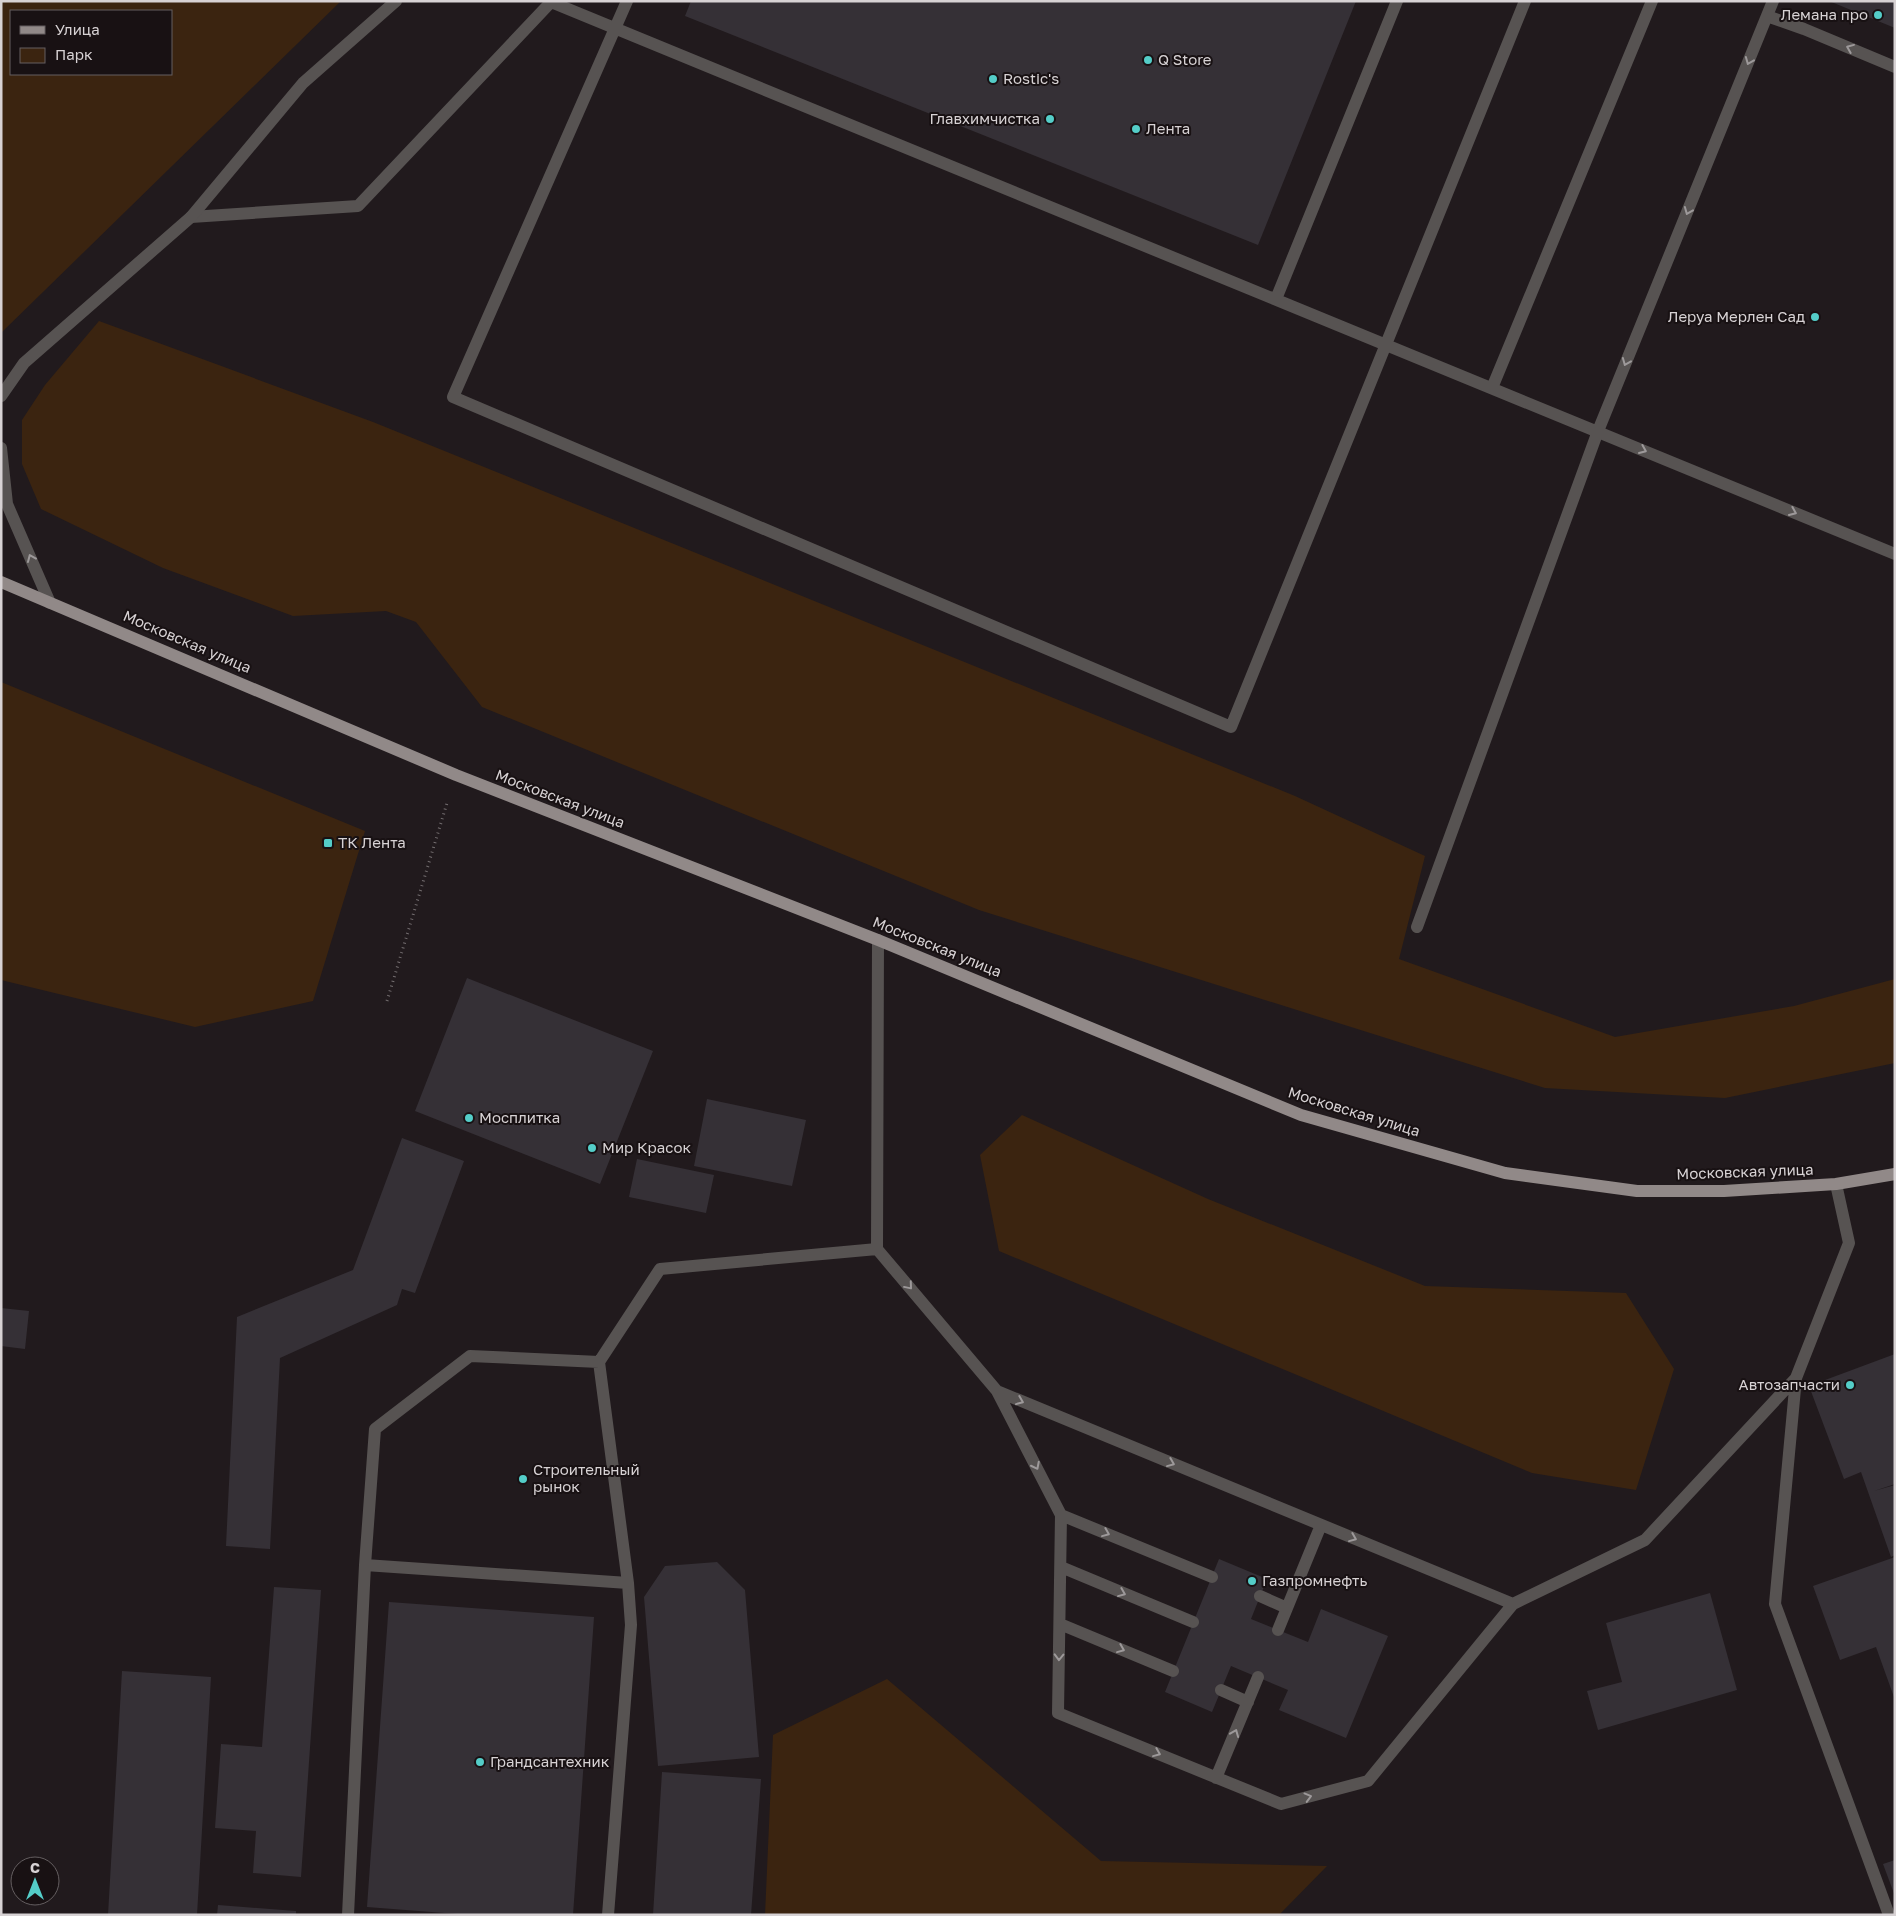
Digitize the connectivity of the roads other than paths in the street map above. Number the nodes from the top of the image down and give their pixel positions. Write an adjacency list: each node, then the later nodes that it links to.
1 (396, 1): 11 (street)
2 (627, 1): 9 (street)
3 (1397, 1): 12 (street)
4 (1525, 1): 13 (street)
5 (1652, 1): 14 (street)
6 (1773, 1): 8 (street)
7 (551, 2): 9 (street); 11 (street)
8 (1767, 16): 10 (street, one-way to 8); 16 (street, one-way to 16)
9 (615, 30): 12 (street); 13 (street)
10 (1895, 67)
11 (191, 217): 15 (street)
12 (1276, 299): 13 (street)
13 (1387, 345): 14 (street)
14 (1492, 388): 16 (street)
15 (1, 396)
16 (1598, 431): 18 (street, one-way to 18); 21 (street)
17 (1, 448): 20 (street, one-way to 17)
18 (1895, 554)
19 (1, 582): 20 (main road, Московская улица)
20 (50, 603): 22 (main road, Московская улица)
21 (1417, 927)
22 (878, 940): 24 (main road, Московская улица); 25 (street)
23 (1895, 1174): 24 (main road, Московская улица)
24 (1836, 1184): 27 (street)
25 (877, 1249): 26 (street); 28 (street, one-way to 28)
26 (599, 1362): 31 (street); 34 (street)
27 (1796, 1378): 36 (street); 48 (street)
28 (997, 1391): 29 (street, one-way to 29); 30 (street, one-way to 30)
29 (1061, 1515): 32 (street); 33 (street, one-way to 33)
30 (1321, 1525): 36 (street, one-way to 36); 37 (street)
31 (364, 1565): 34 (street); 46 (street)
32 (1061, 1567): 38 (street, one-way to 38); 39 (street)
33 (1212, 1577)
34 (628, 1583): 47 (street)
35 (1260, 1596): 37 (street)
36 (1513, 1604): 45 (street, one-way to 36)
37 (1287, 1608): 40 (street)
38 (1193, 1622)
39 (1060, 1624): 41 (street, one-way to 41); 45 (street, one-way to 45)
40 (1278, 1630)
41 (1173, 1671)
42 (1258, 1677): 44 (street)
43 (1221, 1690): 44 (street)
44 (1248, 1702): 45 (street, one-way to 44)
45 (1216, 1778)
46 (348, 1915)
47 (608, 1915)
48 (1889, 1915)

